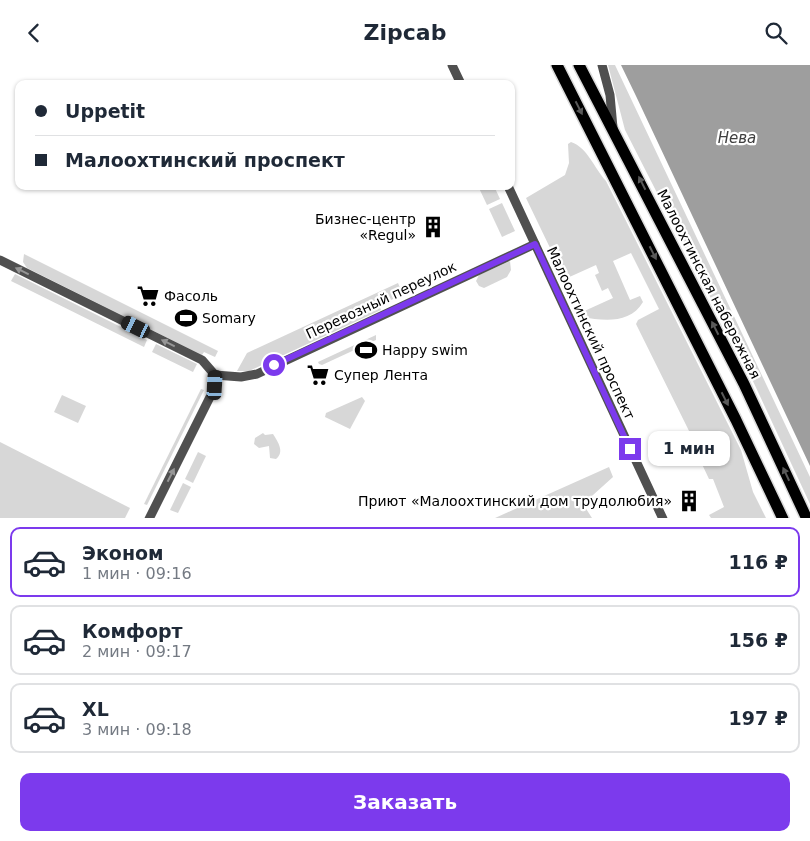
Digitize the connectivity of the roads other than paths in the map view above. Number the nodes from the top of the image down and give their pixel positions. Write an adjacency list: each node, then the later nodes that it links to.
1 (452, 65): 5 (street)
2 (557, 65): 13 (main road, one-way to 13)
3 (579, 65): 6 (main road, Малоохтинская набережная)
4 (602, 65): 6 (street)
5 (459, 80)
6 (613, 129): 14 (main road, Малоохтинская набережная, one-way to 6)
7 (510, 190): 8 (street, Малоохтинский проспект)
8 (535, 244): 10 (street, Перевозный переулок); 12 (street, Малоохтинский проспект)
9 (0, 260): 10 (street, one-way to 9)
10 (215, 375): 11 (street, one-way to 10)
11 (150, 518)
12 (663, 518)
13 (783, 518)
14 (807, 518)

